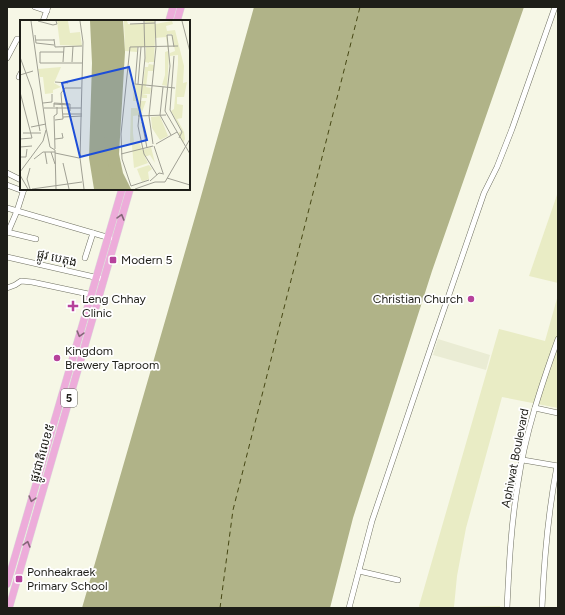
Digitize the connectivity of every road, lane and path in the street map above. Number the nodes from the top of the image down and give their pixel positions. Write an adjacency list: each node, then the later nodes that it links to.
1 (35, 7): 5 (street)
2 (173, 7): 7 (highway)
3 (181, 7): 8 (highway)
4 (555, 7): 34 (street)
5 (48, 9): 6 (street)
6 (43, 20)
7 (169, 20)
8 (177, 20)
9 (20, 38): 10 (street)
10 (7, 58)
11 (7, 173): 12 (street)
12 (20, 180)
13 (7, 185): 14 (street)
14 (20, 189)
15 (24, 190): 19 (street)
16 (122, 190): 22 (highway, ផ្លូវជាតិលេខ៥ / 5)
17 (130, 190): 22 (highway, ផ្លូវជាតិលេខ៥ / 5, one-way to 17)
18 (7, 208): 19 (street)
19 (18, 211): 20 (street); 21 (street)
20 (8, 232): 23 (street)
21 (93, 233): 22 (street); 25 (street)
22 (112, 238): 26 (highway, ផ្លូវជាតិលេខ៥ / 5)
23 (36, 240)
24 (7, 257): 26 (street, ផ្លូវ បេតុង)
25 (85, 258)
26 (100, 278): 28 (highway, ផ្លូវជាតិលេខ៥ / 5)
27 (7, 288): 28 (street)
28 (94, 296): 36 (highway, ផ្លូវជាតិលេខ៥ / 5, one-way to 36); 37 (highway, ផ្លូវជាតិលេខ៥ / 5, one-way to 28)
29 (558, 339): 30 (street, Aphiwat Boulevard)
30 (534, 408): 31 (street); 32 (street, Aphiwat Boulevard)
31 (558, 413)
32 (523, 460): 33 (street); 39 (street, Aphiwat Boulevard)
33 (557, 466): 40 (street)
34 (359, 571): 35 (street); 38 (street)
35 (398, 580)
36 (7, 584)
37 (9, 608)
38 (349, 608)
39 (507, 608)
40 (542, 608)

